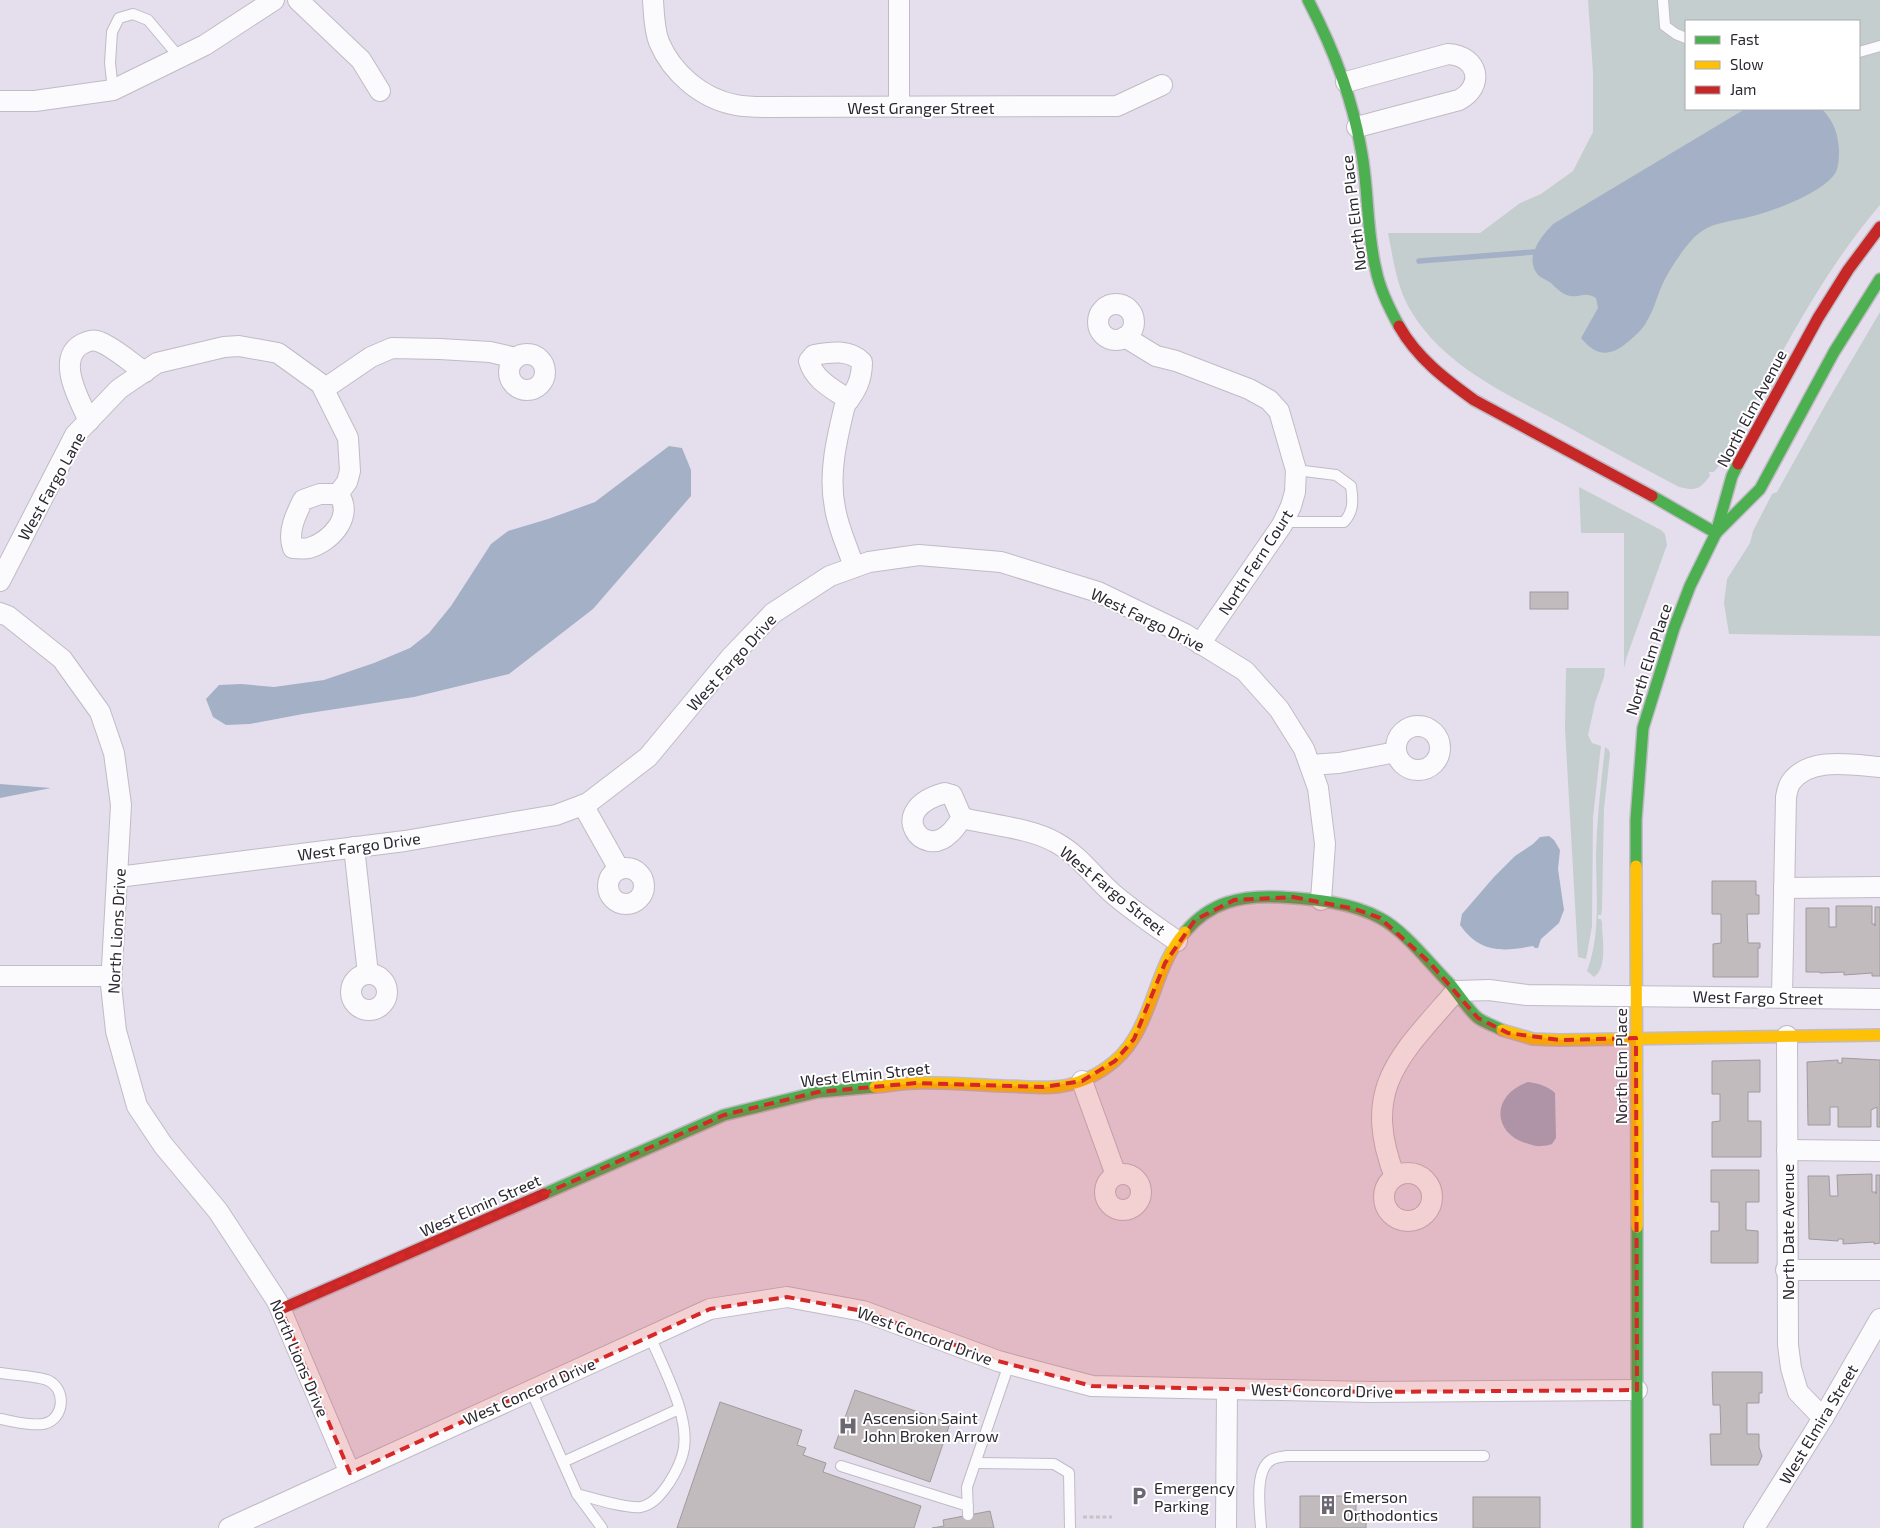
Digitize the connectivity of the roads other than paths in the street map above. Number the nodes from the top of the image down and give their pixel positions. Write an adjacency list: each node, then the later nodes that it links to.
1 (274, 0): 10 (street)
2 (298, 0): 14 (street)
3 (653, 0): 16 (street, West Granger Street)
4 (899, 0): 16 (street)
5 (1308, 0): 11 (street, North Elm Place)
6 (1663, 0): 7 (lane)
7 (1685, 38)
8 (1880, 46): 9 (lane)
9 (1860, 52)
10 (180, 58): 13 (street); 13 (lane)
11 (1346, 82): 17 (street, North Elm Place); 17 (street)
12 (1162, 85): 16 (street, West Granger Street)
13 (113, 90): 15 (street)
14 (380, 90)
15 (0, 101)
16 (899, 107)
17 (1358, 127): 29 (street, North Elm Place)
18 (1880, 227): 29 (street, North Elm Avenue)
19 (1880, 279): 29 (street)
20 (1125, 337): 26 (street, North Fern Court)
21 (516, 358): 23 (street)
22 (145, 372): 23 (street, West Fargo Lane); 25 (street, West Fargo Lane); 25 (street)
23 (324, 389): 27 (street, West Fargo Lane)
24 (848, 400): 30 (street)
25 (89, 420): 31 (street, West Fargo Lane)
26 (1296, 470): 28 (street, North Fern Court); 28 (lane)
27 (338, 494)
28 (1284, 522): 33 (street, North Fern Court)
29 (1716, 533): 50 (street, North Elm Place)
30 (854, 568): 33 (street, West Fargo Drive); 37 (street, West Fargo Drive)
31 (0, 582)
32 (0, 613): 41 (street, North Lions Drive)
33 (1200, 644): 35 (street, West Fargo Drive)
34 (1396, 752): 35 (street)
35 (1310, 765): 44 (street, West Fargo Drive)
36 (1880, 767): 43 (street)
37 (583, 804): 39 (street, West Fargo Drive); 40 (street)
38 (962, 818): 45 (street, West Fargo Street)
39 (354, 847): 41 (street, West Fargo Drive); 46 (street)
40 (619, 869)
41 (118, 877): 48 (street, North Lions Drive)
42 (1880, 887): 43 (street)
43 (1784, 888): 51 (street)
44 (1321, 900): 45 (street, West Elmin Street); 49 (street, West Elmin Street)
45 (1177, 941): 56 (street, West Elmin Street)
46 (368, 974)
47 (0, 976): 48 (street)
48 (111, 976): 63 (street, North Lions Drive)
49 (1456, 991): 50 (street); 55 (street); 60 (street)
50 (1636, 996): 51 (street, West Fargo Street); 55 (street, North Elm Place)
51 (1782, 996): 52 (street, West Fargo Street)
52 (1880, 999)
53 (1880, 1035): 54 (street)
54 (1787, 1036): 55 (street); 57 (street, North Date Avenue)
55 (1636, 1038): 70 (street, North Elm Place)
56 (1082, 1081): 59 (street); 63 (street, West Elmin Street)
57 (1787, 1150): 58 (street); 61 (street, North Date Avenue)
58 (1880, 1151)
59 (1116, 1175)
60 (1395, 1177)
61 (1786, 1270): 62 (street); 73 (street, North Date Avenue)
62 (1880, 1270)
63 (281, 1309): 78 (street, North Lions Drive)
64 (1880, 1319): 73 (street, West Elmira Street)
65 (650, 1336): 66 (street, West Concord Drive); 69 (street, West Concord Drive); 71 (lane)
66 (1009, 1364): 68 (street, West Concord Drive); 76 (lane)
67 (0, 1373): 72 (lane)
68 (1228, 1389): 70 (street, West Concord Drive); 83 (street)
69 (531, 1390): 75 (lane); 78 (street, West Concord Drive)
70 (1637, 1390): 85 (street, North Elm Place)
71 (679, 1409): 75 (lane); 79 (lane)
72 (0, 1418)
73 (1823, 1418): 86 (street, West Elmira Street)
74 (1484, 1456): 84 (lane)
75 (563, 1462): 79 (lane)
76 (977, 1463): 77 (lane); 82 (lane)
77 (841, 1466)
78 (350, 1473): 80 (street, West Concord Drive)
79 (577, 1494): 81 (lane)
80 (229, 1528)
81 (602, 1528)
82 (1070, 1528)
83 (1226, 1528)
84 (1261, 1528)
85 (1637, 1528)
86 (1754, 1528)

